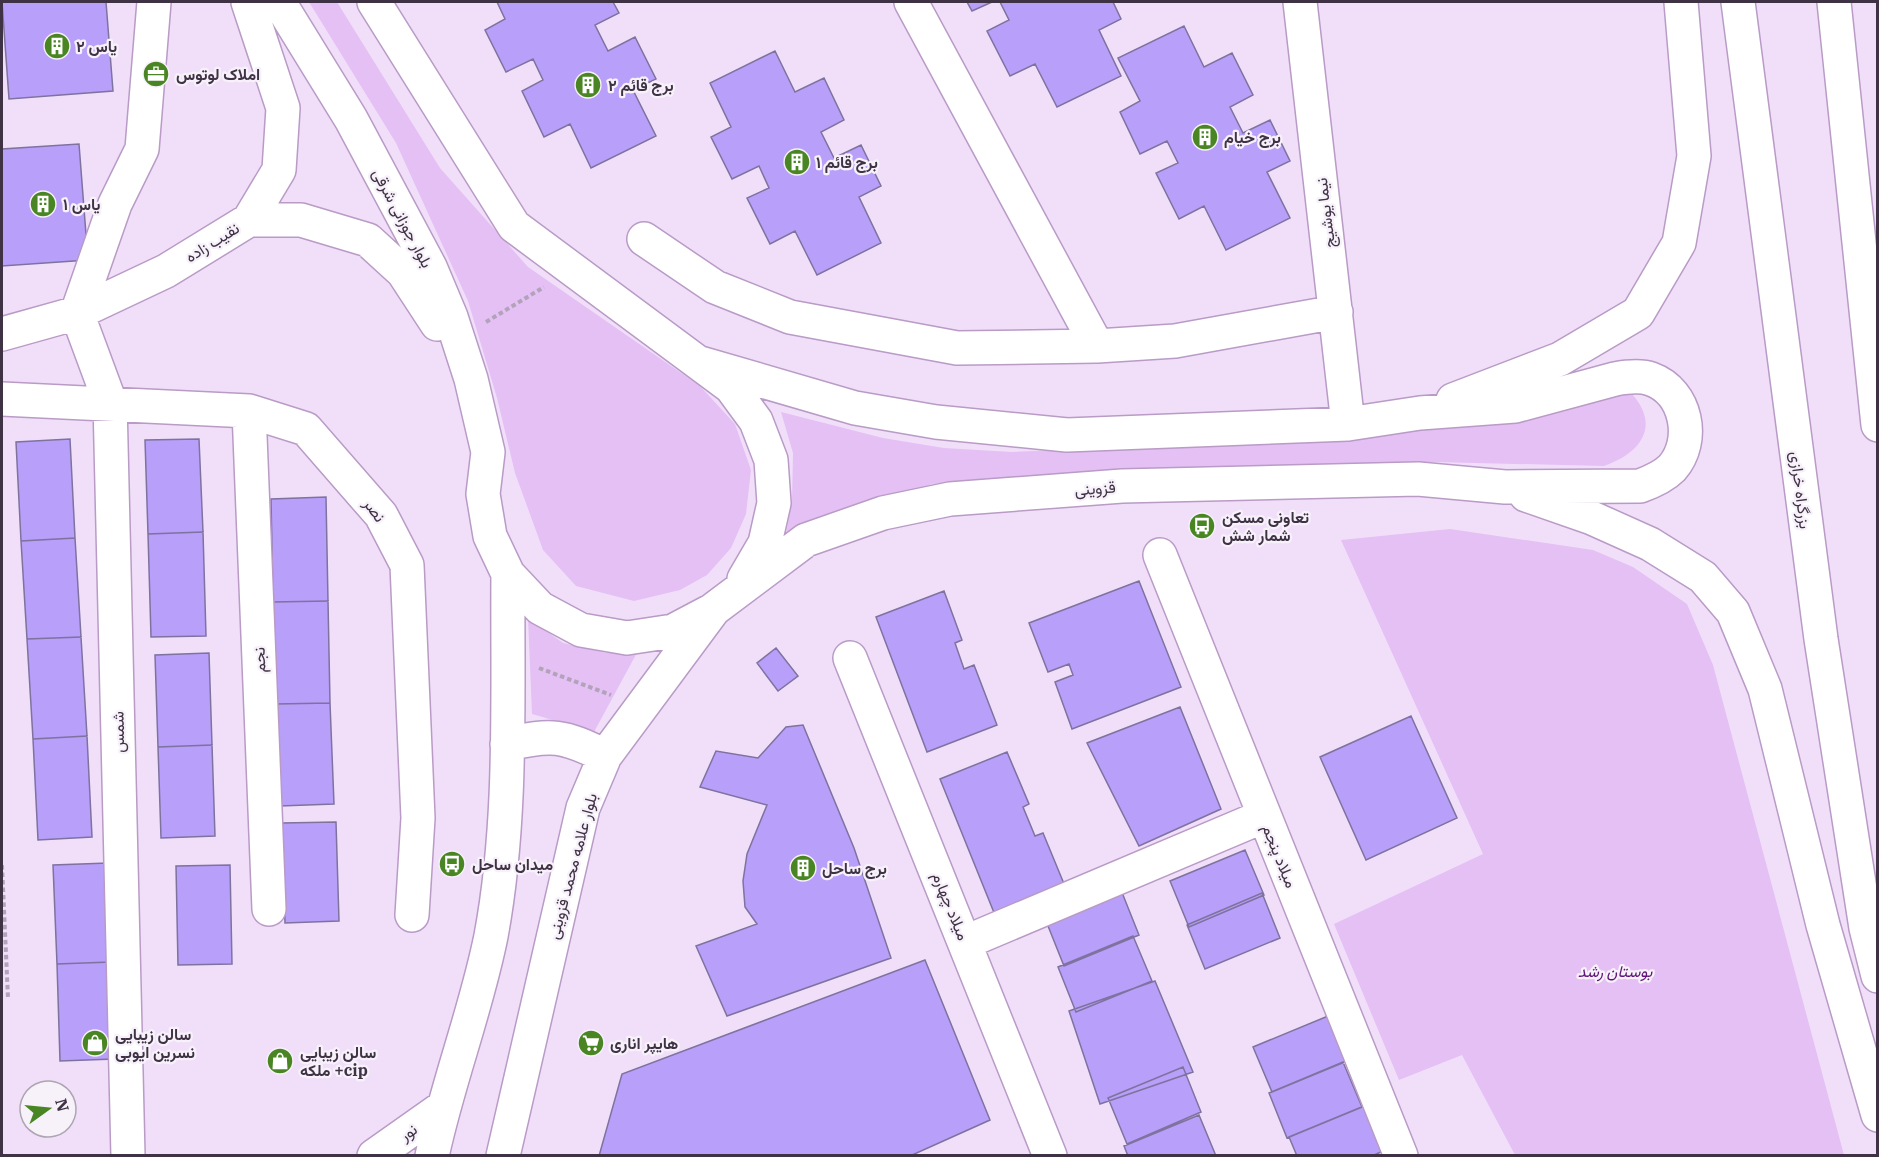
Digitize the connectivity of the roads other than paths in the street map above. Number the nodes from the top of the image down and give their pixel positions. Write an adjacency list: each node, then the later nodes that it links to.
1 (154, 2): 13 (main road)
2 (248, 2): 10 (main road)
3 (279, 2): 17 (main road, بلوار جوزانی شرقی)
4 (374, 2): 16 (main road)
5 (912, 2): 15 (main road)
6 (1300, 2): 12 (main road, نیما یوشیج)
7 (1681, 2): 21 (main road)
8 (1738, 2): 35 (main road, بزرگراه خرازی)
9 (1834, 2): 23 (main road)
10 (249, 220): 13 (main road, نقیب زاده); 17 (main road, نقیب زاده)
11 (644, 239): 15 (main road)
12 (1336, 312): 15 (main road); 22 (main road, نیما یوشیج)
13 (77, 313): 14 (main road, نقیب زاده); 19 (main road, شمس)
14 (2, 334)
15 (1098, 346)
16 (697, 362): 22 (main road); 27 (main road)
17 (471, 379): 26 (main road, بلوار جوزانی شرقی)
18 (2, 399): 19 (main road, نصر)
19 (110, 402): 20 (main road, نصر); 38 (main road, شمس)
20 (249, 411): 32 (main road, نجم); 33 (main road, نصر)
21 (1420, 413): 22 (main road); 24 (main road)
22 (1348, 424)
23 (1878, 425)
24 (1505, 487): 27 (main road, قزوینی); 37 (main road)
25 (1160, 555): 31 (main road, میلاد پنجم)
26 (508, 574): 27 (main road); 29 (main road)
27 (714, 609): 30 (main road, بلوار علامه محمد قزوینی)
28 (850, 658): 34 (main road, میلاد چهارم)
29 (507, 744): 30 (main road); 36 (main road)
30 (604, 756): 41 (main road, بلوار علامه محمد قزوینی)
31 (1264, 816): 34 (main road); 43 (main road, میلاد پنجم)
32 (268, 909)
33 (412, 915)
34 (966, 942): 42 (main road, میلاد چهارم)
35 (1878, 976)
36 (442, 1108): 39 (main road, نور); 40 (main road)
37 (1878, 1115)
38 (128, 1155)
39 (374, 1155)
40 (432, 1155)
41 (503, 1155)
42 (1050, 1155)
43 (1401, 1155)

